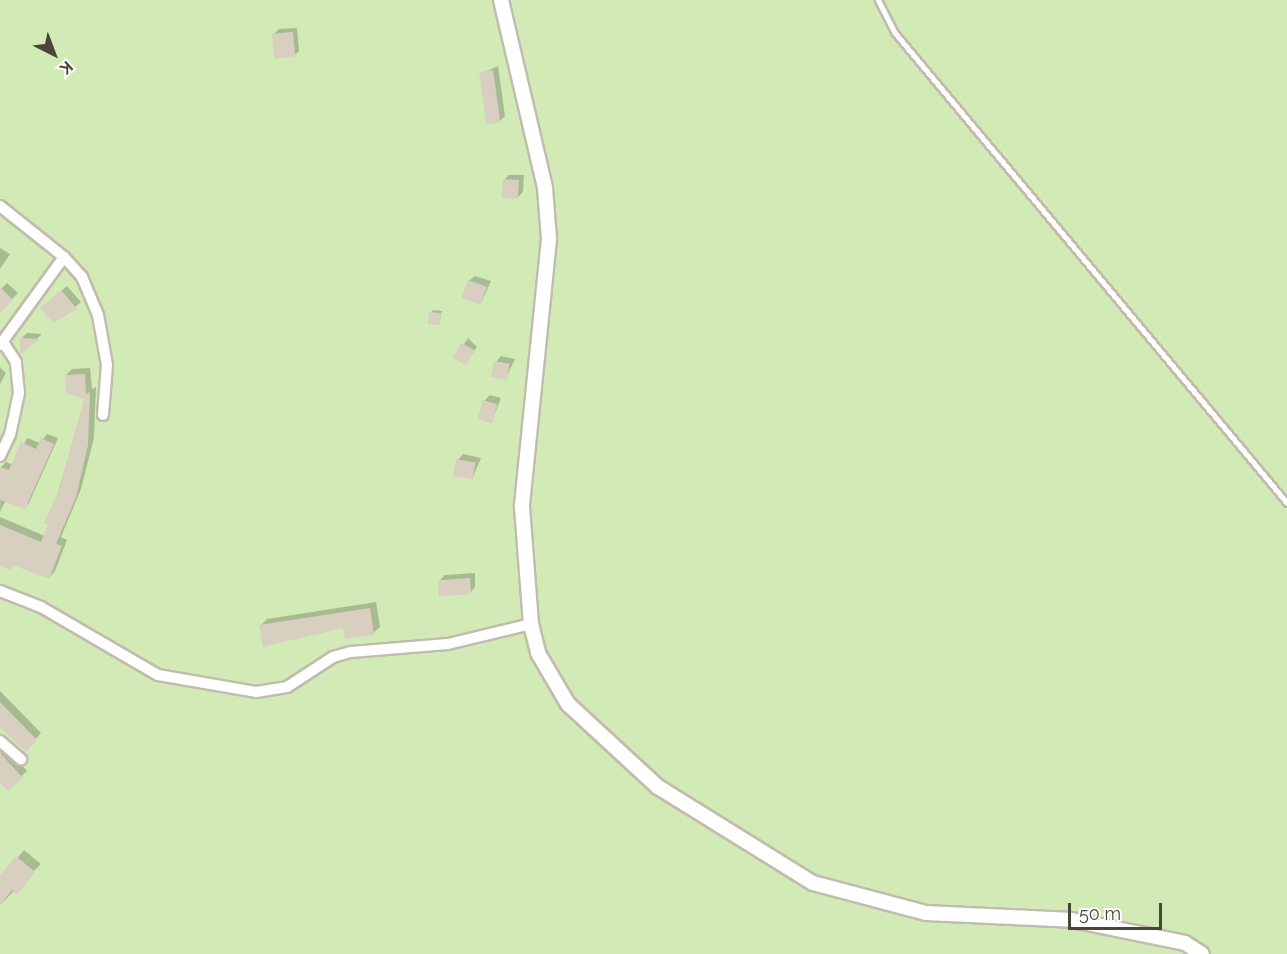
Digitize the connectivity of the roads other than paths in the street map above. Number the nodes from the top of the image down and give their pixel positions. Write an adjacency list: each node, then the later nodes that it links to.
1 (501, 0): 10 (street)
2 (878, 0): 8 (lane)
3 (0, 207): 4 (street)
4 (64, 256): 5 (street); 6 (street)
5 (2, 344): 7 (street)
6 (103, 415)
7 (0, 456)
8 (1287, 503)
9 (0, 591): 10 (street)
10 (531, 624): 13 (street)
11 (0, 741): 12 (street)
12 (21, 759)
13 (1202, 954)

